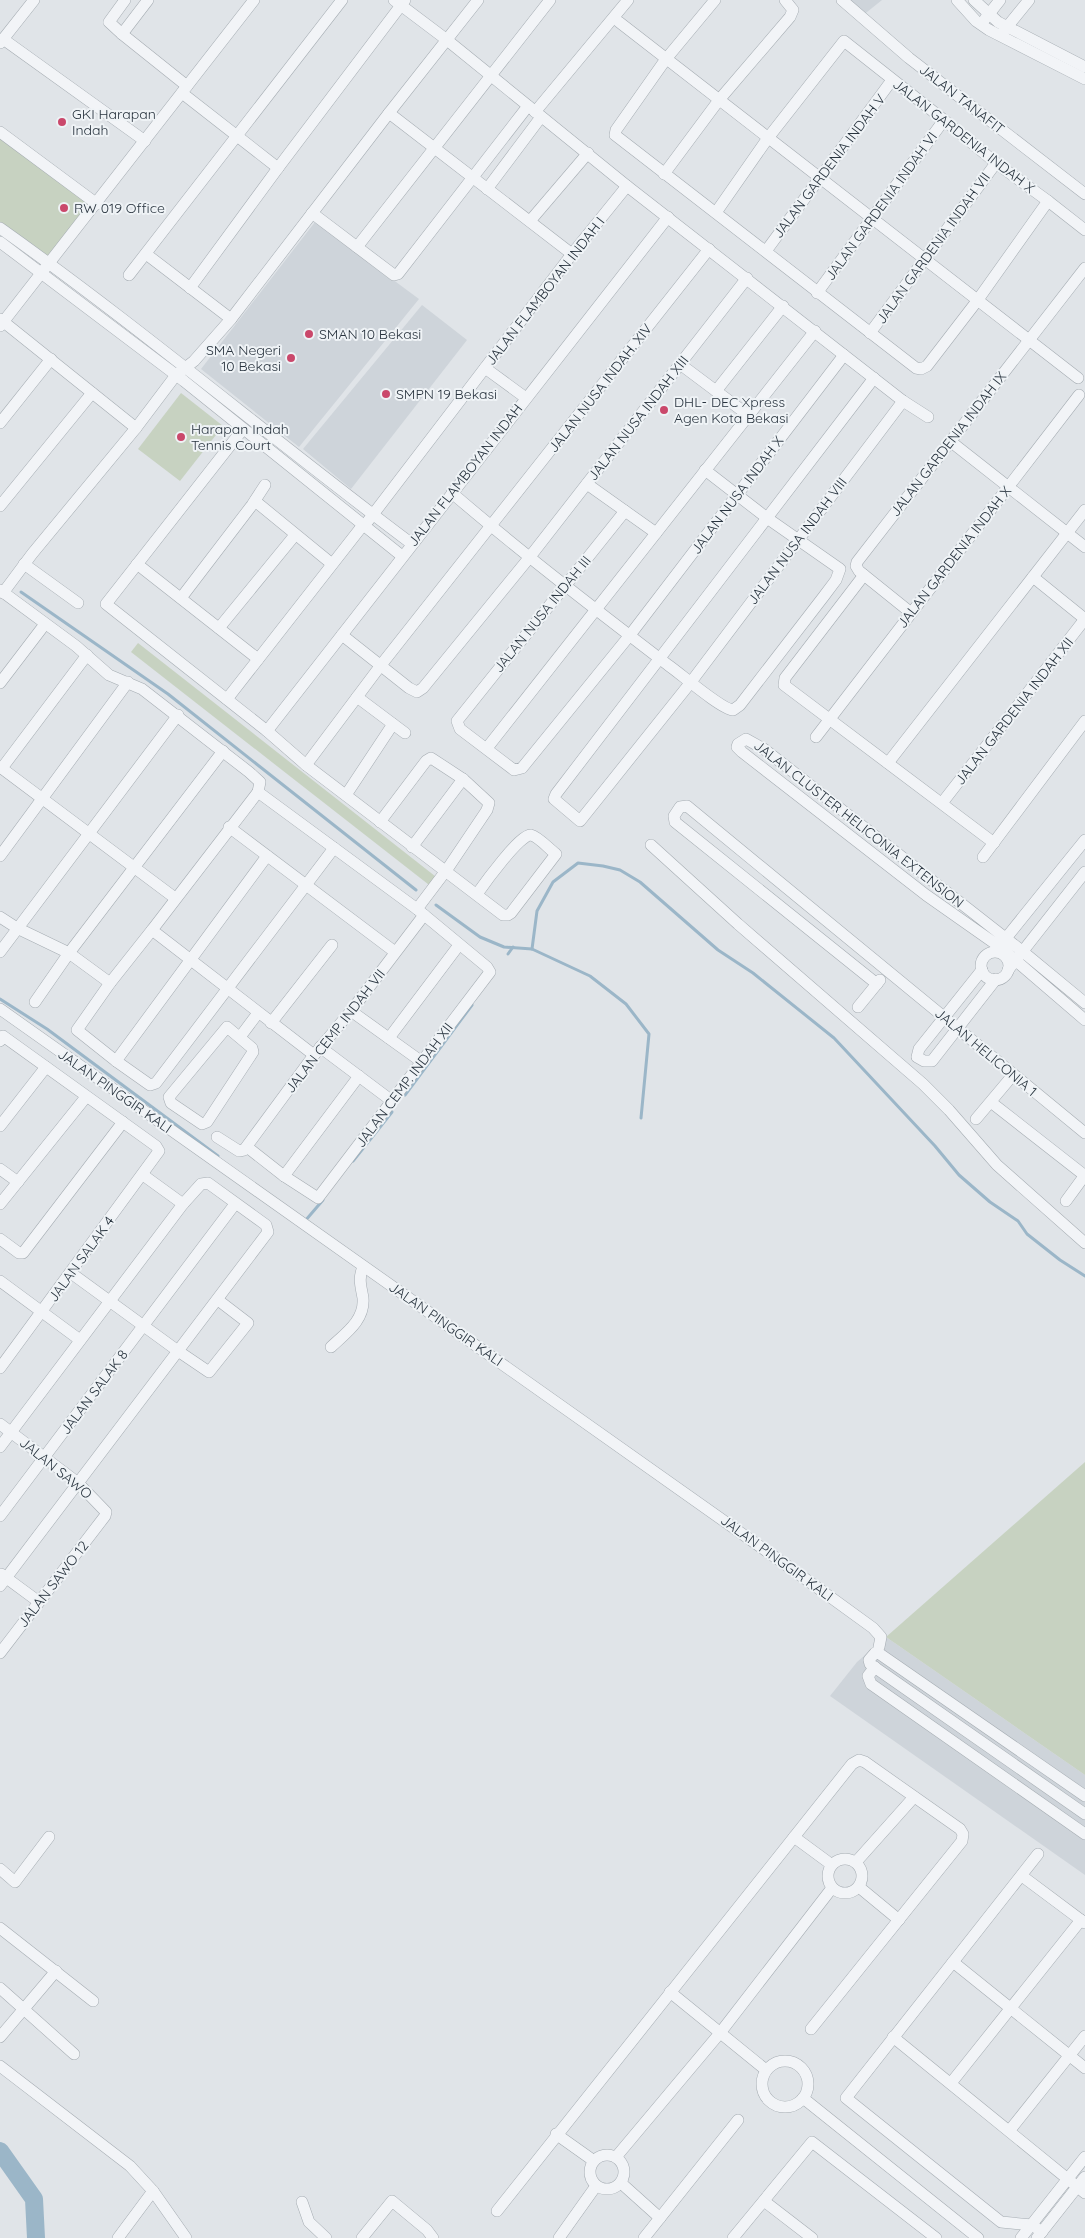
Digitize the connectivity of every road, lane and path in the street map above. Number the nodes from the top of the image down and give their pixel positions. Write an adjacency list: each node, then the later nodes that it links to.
1 (34, 0): 23 (street)
2 (125, 0): 21 (street)
3 (148, 0): 21 (street)
4 (254, 0): 29 (street)
5 (342, 0): 35 (street)
6 (478, 0): 22 (street)
7 (550, 0): 26 (street)
8 (628, 0): 31 (street)
9 (715, 0): 24 (street)
10 (785, 0): 30 (street)
11 (842, 0): 47 (street, JALAN TANAFIT)
12 (957, 0): 19 (street)
13 (974, 0): 17 (street)
14 (1000, 0): 17 (street)
15 (1029, 0): 20 (street)
16 (400, 2): 22 (street); 41 (street)
17 (988, 15): 19 (street); 20 (street)
18 (619, 22): 24 (street)
19 (980, 24): 20 (street)
20 (1004, 31): 25 (street); 28 (street)
21 (122, 34): 29 (street)
22 (447, 40): 26 (street); 32 (street)
23 (2, 41): 37 (street)
24 (666, 59): 30 (street); 42 (street)
25 (1085, 66)
26 (491, 76): 31 (street); 38 (street)
27 (892, 80): 33 (street, JALAN GARDENIA INDAH X); 36 (street, JALAN GARDENIA INDAH X); 43 (street, JALAN GARDENIA INDAH V)
28 (1085, 80)
29 (185, 89): 35 (street); 37 (street)
30 (719, 100): 36 (street); 42 (street)
31 (535, 112): 39 (street); 44 (street); 46 (street)
32 (389, 113): 38 (street); 51 (street)
33 (944, 120): 40 (street, JALAN GARDENIA INDAH X); 52 (street, JALAN GARDENIA INDAH VI)
34 (0, 132): 49 (street)
35 (236, 135): 41 (street); 61 (street)
36 (768, 138): 43 (street); 50 (street)
37 (145, 141): 49 (street)
38 (434, 149): 44 (street); 58 (street)
39 (588, 153): 45 (street); 54 (street)
40 (996, 163): 48 (street, JALAN GARDENIA INDAH X); 63 (street, JALAN GARDENIA INDAH VII)
41 (278, 168): 68 (street)
42 (664, 174): 50 (street)
43 (819, 178): 52 (street); 60 (street, JALAN GARDENIA INDAH V)
44 (473, 179): 46 (street); 58 (street)
45 (627, 186): 53 (street); 62 (street, JALAN FLAMBOYAN INDAH I)
46 (487, 189): 54 (street)
47 (1085, 194)
48 (1048, 201): 56 (street, JALAN GARDENIA INDAH X); 70 (street)
49 (97, 204): 64 (street)
50 (717, 212): 60 (street)
51 (312, 213): 58 (street); 72 (street)
52 (871, 219): 63 (street); 69 (street, JALAN GARDENIA INDAH VI)
53 (667, 220): 59 (street); 88 (street, JALAN FLAMBOYAN INDAH)
54 (530, 221): 62 (street)
55 (0, 228): 64 (street)
56 (1085, 230)
57 (0, 242): 64 (street)
58 (357, 247)
59 (708, 249): 67 (street); 109 (street, JALAN NUSA INDAH. XIV)
60 (766, 251): 69 (street)
61 (146, 254): 66 (street); 68 (street)
62 (572, 254): 81 (street, JALAN FLAMBOYAN INDAH I)
63 (923, 259): 70 (street); 75 (street, JALAN GARDENIA INDAH VII)
64 (45, 267): 73 (street); 80 (street); 82 (street)
65 (1085, 268): 76 (street, JALAN GARDENIA INDAH IX)
66 (129, 275)
67 (747, 278): 71 (street); 79 (street, JALAN NUSA INDAH XIII)
68 (190, 288): 72 (street)
69 (818, 293): 75 (street)
70 (977, 301): 75 (street); 76 (street)
71 (783, 306): 74 (street); 85 (street)
72 (231, 319): 80 (street)
73 (1, 322): 78 (street)
74 (815, 331): 77 (street); 90 (street)
75 (870, 333)
76 (1029, 341): 83 (street); 95 (street, JALAN GARDENIA INDAH IX)
77 (844, 355): 84 (street); 101 (street, JALAN NUSA INDAH X)
78 (51, 360): 86 (street); 92 (street)
79 (680, 364): 85 (street); 97 (street, JALAN NUSA INDAH XIII)
80 (187, 368): 82 (street); 106 (street)
81 (485, 368): 88 (street); 106 (street, JALAN FLAMBOYAN INDAH I)
82 (176, 375): 93 (street); 94 (street)
83 (1081, 377): 87 (street)
84 (874, 378): 89 (street); 107 (street)
85 (716, 391): 90 (street)
86 (92, 393): 93 (street); 103 (street)
87 (1082, 396): 99 (street, JALAN GARDENIA INDAH X)
88 (526, 398): 100 (street, JALAN FLAMBOYAN INDAH)
89 (903, 401): 91 (street); 113 (street, JALAN NUSA INDAH VIII)
90 (748, 415): 96 (street)
91 (928, 417)
92 (0, 424)
93 (136, 428): 120 (street)
94 (243, 429): 108 (street); 118 (street)
95 (950, 441): 99 (street); 121 (street, JALAN GARDENIA INDAH IX)
96 (705, 470): 101 (street); 110 (street)
97 (587, 484): 105 (street); 117 (street, JALAN NUSA INDAH XIII)
98 (265, 485): 102 (street)
99 (1009, 487): 111 (street); 128 (street, JALAN GARDENIA INDAH X)
100 (452, 493): 109 (street); 114 (street, JALAN FLAMBOYAN INDAH)
101 (737, 495): 107 (street); 133 (street, JALAN NUSA INDAH X)
102 (255, 501): 112 (street); 125 (street)
103 (0, 506)
104 (1085, 510): 111 (street)
105 (624, 511): 110 (street); 123 (street, JALAN NUSA INDAH III)
106 (373, 515): 108 (street, JALAN FLAMBOYAN INDAH I); 114 (street)
107 (767, 518): 113 (street); 135 (street)
108 (363, 526): 116 (street); 119 (street, JALAN FLAMBOYAN INDAH I)
109 (491, 526): 117 (street); 137 (street, JALAN NUSA INDAH. XIV)
110 (656, 533): 127 (street)
111 (1067, 533): 115 (street); 122 (street)
112 (295, 535): 119 (street); 131 (street)
113 (798, 539): 139 (street, JALAN NUSA INDAH VIII); 139 (street)
114 (412, 544): 116 (street, JALAN FLAMBOYAN INDAH)
115 (1085, 547)
116 (402, 556): 132 (street, JALAN FLAMBOYAN INDAH)
117 (529, 558): 123 (street); 137 (street, JALAN NUSA INDAH XIII)
118 (137, 564): 125 (street); 142 (street)
119 (332, 564): 136 (street, JALAN FLAMBOYAN INDAH I)
120 (22, 568): 124 (street); 126 (street)
121 (864, 575): 128 (street); 144 (street)
122 (1033, 578): 129 (street); 152 (street)
123 (565, 586): 127 (street); 150 (street, JALAN NUSA INDAH III)
124 (2, 592): 130 (street)
125 (180, 598): 131 (street)
126 (78, 604)
127 (595, 609): 133 (street); 150 (street)
128 (910, 612): 144 (street, JALAN GARDENIA INDAH X)
129 (1085, 619): 159 (street, JALAN GARDENIA INDAH XII)
130 (45, 624): 134 (street); 140 (street)
131 (219, 628): 136 (street)
132 (342, 635): 137 (street); 147 (street, JALAN FLAMBOYAN INDAH)
133 (630, 635): 135 (street); 150 (street, JALAN NUSA INDAH X)
134 (87, 655): 138 (street); 154 (street)
135 (660, 658): 139 (street); 139 (street, JALAN NUSA INDAH VIII)
136 (258, 659): 142 (street, JALAN FLAMBOYAN INDAH I)
137 (381, 665): 141 (street, JALAN NUSA INDAH. XIV)
138 (128, 682): 143 (street); 158 (street)
139 (691, 682)
140 (0, 684)
141 (357, 698): 146 (street); 153 (street, JALAN NUSA INDAH. XIV)
142 (227, 699): 147 (street)
143 (178, 716): 151 (street); 162 (street)
144 (829, 718): 149 (street, JALAN GARDENIA INDAH X); 152 (street)
145 (1085, 721): 165 (street)
146 (394, 724): 148 (street); 157 (street)
147 (267, 731): 153 (street)
148 (405, 733)
149 (816, 737)
150 (486, 748)
151 (223, 751): 156 (street); 172 (street)
152 (888, 763): 159 (street)
153 (306, 765): 157 (street)
154 (1, 768): 158 (street)
155 (463, 779): 160 (street); 167 (street); 173 (street, JALAN CEMP. INDAH VII)
156 (258, 792): 161 (street); 168 (street, JALAN CEMP. INDAH XII)
157 (346, 795): 160 (street)
158 (42, 798): 162 (street); 163 (street)
159 (942, 803): 165 (street)
160 (380, 822): 167 (street)
161 (229, 827): 170 (street); 177 (street)
162 (89, 833): 172 (street); 180 (street)
163 (5, 840): 169 (street)
164 (1085, 840): 184 (street)
165 (994, 843): 171 (street)
166 (651, 844): 237 (street)
167 (412, 847): 173 (street)
168 (334, 848): 175 (street); 178 (street, JALAN CEMP. INDAH XII)
169 (0, 856)
170 (267, 856): 175 (street); 189 (street)
171 (983, 857)
172 (135, 867): 177 (street); 187 (street)
173 (445, 872): 176 (street); 178 (street, JALAN CEMP. INDAH VII)
174 (1085, 872): 188 (street)
175 (307, 886): 186 (street); 196 (street)
176 (477, 894): 176 (street)
177 (175, 898): 181 (street)
178 (421, 908): 182 (street, JALAN CEMP. INDAH XII); 186 (street, JALAN CEMP. INDAH VII)
179 (0, 917): 180 (street)
180 (17, 928): 185 (street); 187 (street)
181 (152, 930): 189 (street); 194 (street)
182 (459, 945): 210 (street); 214 (street, JALAN CEMP. INDAH XII)
183 (332, 946): 207 (street)
184 (1000, 946): 184 (street, JALAN CLUSTER HELICONIA EXTENSION); 188 (street); 190 (street); 191 (street)
185 (0, 952)
186 (396, 952): 203 (street, JALAN CEMP. INDAH VII)
187 (69, 953): 194 (street); 198 (street)
188 (1019, 955): 191 (street); 199 (street); 206 (street)
189 (190, 961): 196 (street); 213 (street)
190 (982, 970): 193 (street); 197 (street)
191 (1008, 970): 193 (street)
192 (887, 971): 195 (street); 195 (street, JALAN HELICONIA 1); 205 (street, JALAN HELICONIA 1)
193 (996, 979): 200 (street)
194 (110, 983): 213 (street)
195 (877, 984): 201 (street)
196 (228, 990): 204 (street); 213 (street)
197 (964, 995): 200 (street); 205 (street)
198 (35, 1002)
199 (1085, 1003)
200 (976, 1005): 208 (street)
201 (858, 1007)
202 (0, 1009): 238 (street, JALAN PINGGIR KALI)
203 (352, 1010): 210 (street); 212 (street, JALAN CEMP. INDAH VII)
204 (258, 1012): 207 (street); 209 (street)
205 (945, 1017): 208 (street, JALAN HELICONIA 1); 208 (street)
206 (1085, 1020)
207 (271, 1023): 212 (street)
208 (958, 1028): 216 (street, JALAN HELICONIA 1)
209 (240, 1038): 209 (street)
210 (389, 1038): 214 (street)
211 (0, 1041): 215 (street)
212 (317, 1051): 217 (street); 226 (street, JALAN CEMP. INDAH VII)
213 (116, 1061)
214 (422, 1062): 219 (street, JALAN CEMP. INDAH XII)
215 (46, 1067): 218 (street); 223 (street)
216 (1013, 1075): 220 (street); 224 (street, JALAN HELICONIA 1)
217 (359, 1076): 219 (street); 230 (street)
218 (86, 1097): 222 (street); 231 (street)
219 (392, 1101): 230 (street, JALAN CEMP. INDAH XII)
220 (992, 1102): 221 (street); 229 (street)
221 (976, 1120)
222 (123, 1122): 228 (street, JALAN SALAK 4); 236 (street)
223 (0, 1126)
224 (1085, 1133)
225 (217, 1137): 226 (street)
226 (247, 1146): 230 (street, JALAN CEMP. INDAH XII)
227 (0, 1169): 231 (street)
228 (143, 1175): 234 (street); 239 (street, JALAN SALAK 4)
229 (1085, 1175): 232 (street)
230 (284, 1176)
231 (18, 1182): 233 (street)
232 (1066, 1201)
233 (0, 1204)
234 (182, 1204): 235 (street); 242 (street)
235 (235, 1204): 241 (street); 244 (street, JALAN SALAK 8)
236 (0, 1238)
237 (1085, 1243)
238 (363, 1266): 246 (street); 258 (street, JALAN PINGGIR KALI)
239 (71, 1273): 242 (street); 243 (street, JALAN SALAK 4)
240 (1, 1282): 243 (street)
241 (218, 1300): 247 (street); 247 (street)
242 (110, 1301): 244 (street); 245 (street)
243 (42, 1312): 245 (street); 248 (street, JALAN SALAK 4)
244 (144, 1326): 247 (street); 252 (street, JALAN SALAK 8)
245 (80, 1340): 250 (street)
246 (331, 1347)
247 (178, 1351): 253 (street)
248 (0, 1368)
249 (0, 1424): 250 (street, JALAN SAWO)
250 (11, 1432): 251 (street); 252 (street, JALAN SAWO)
251 (0, 1447)
252 (45, 1458): 253 (street, JALAN SAWO); 254 (street, JALAN SALAK 8)
253 (78, 1483): 255 (street, JALAN SAWO); 256 (street)
254 (0, 1516)
255 (105, 1516): 257 (street, JALAN SAWO 12)
256 (2, 1579): 257 (street)
257 (39, 1602): 259 (street, JALAN SAWO 12)
258 (879, 1647)
259 (0, 1653)
260 (875, 1667): 261 (street); 263 (street); 264 (street)
261 (1085, 1796)
262 (914, 1797): 266 (street); 268 (street); 274 (street)
263 (1085, 1814)
264 (1085, 1834)
265 (49, 1837): 270 (street)
266 (794, 1837): 269 (street); 280 (street)
267 (1038, 1854): 271 (street)
268 (856, 1862): 269 (street); 272 (street)
269 (832, 1865): 273 (street)
270 (0, 1869)
271 (1022, 1876): 275 (street); 277 (street)
272 (859, 1886): 273 (street); 274 (street)
273 (832, 1888): 285 (street)
274 (899, 1920): 284 (street)
275 (1083, 1921): 283 (street)
276 (0, 1928): 278 (street)
277 (953, 1962): 283 (street); 286 (street)
278 (56, 1971): 281 (street); 282 (street)
279 (0, 1988): 282 (street)
280 (670, 1992): 285 (street); 298 (street)
281 (93, 2001)
282 (24, 2008): 288 (street); 289 (street)
283 (1010, 2008): 290 (street); 294 (street)
284 (812, 2029)
285 (720, 2033): 293 (street); 299 (street)
286 (893, 2036): 294 (street); 312 (street)
287 (1085, 2036): 290 (street)
288 (0, 2037)
289 (74, 2054)
290 (1069, 2056): 292 (street); 297 (street)
291 (0, 2066): 306 (street)
292 (1085, 2068)
293 (766, 2070): 295 (street); 295 (street)
294 (951, 2083): 297 (street)
295 (803, 2098): 324 (street)
296 (738, 2120): 311 (street)
297 (1010, 2130): 303 (street)
298 (556, 2134): 301 (street); 310 (street)
299 (616, 2157): 301 (street); 304 (street)
300 (1085, 2157): 303 (street)
301 (594, 2161): 305 (street)
302 (1085, 2177): 307 (street)
303 (1068, 2179): 307 (street); 312 (street)
304 (621, 2183): 305 (street); 311 (street)
305 (596, 2186): 319 (street)
306 (153, 2190): 314 (street); 315 (street)
307 (1081, 2190): 313 (street)
308 (764, 2201): 321 (street); 322 (street); 323 (street)
309 (302, 2202): 316 (street)
310 (497, 2211)
311 (660, 2218): 320 (street)
312 (1032, 2225): 313 (street); 325 (street)
313 (1039, 2235)
314 (118, 2238)
315 (186, 2238)
316 (326, 2238)
317 (362, 2238): 318 (street)
318 (433, 2238)
319 (558, 2238)
320 (644, 2238)
321 (732, 2238)
322 (812, 2238)
323 (936, 2238)
324 (978, 2238)
325 (1021, 2238)

